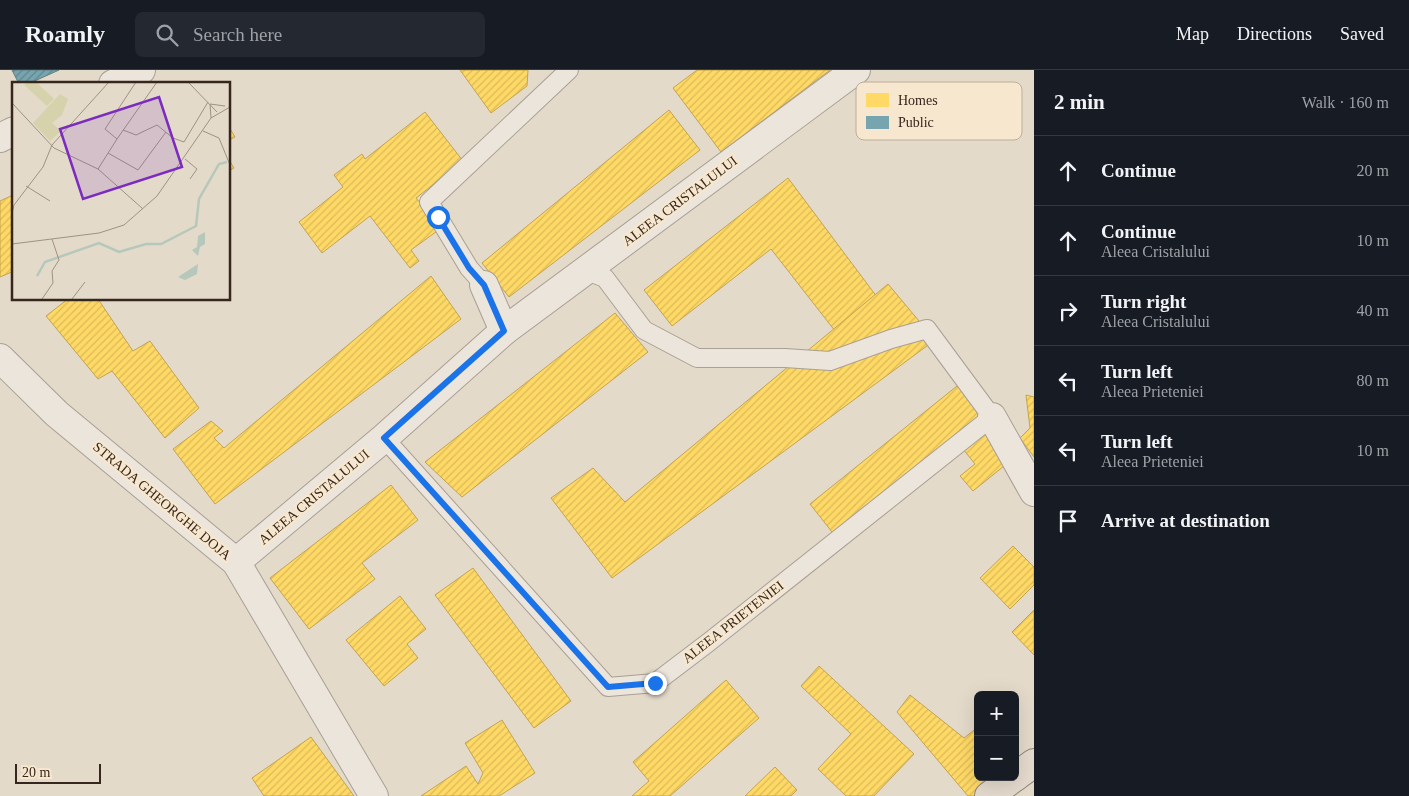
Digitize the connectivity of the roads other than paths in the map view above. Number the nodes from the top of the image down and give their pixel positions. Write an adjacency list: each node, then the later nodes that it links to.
1 (141, 70): 4 (street)
2 (569, 70): 8 (lane)
3 (856, 70): 7 (street, ALEEA CRISTALULUI)
4 (117, 82)
5 (12, 133): 6 (street)
6 (0, 138)
7 (587, 271): 9 (street, ALEEA CRISTALULUI); 11 (lane)
8 (484, 285): 9 (street)
9 (504, 331): 12 (street, ALEEA CRISTALULUI)
10 (0, 358): 14 (street, STRADA GHEORGHE DOJA)
11 (992, 417): 12 (lane, ALEEA PRIETENIEI); 13 (street)
12 (384, 438): 14 (street, ALEEA CRISTALULUI)
13 (1034, 492)
14 (236, 562): 18 (street, STRADA GHEORGHE DOJA)
15 (1034, 763): 16 (main road)
16 (1019, 774)
17 (1010, 781): 19 (main road)
18 (374, 796)
19 (989, 796)

